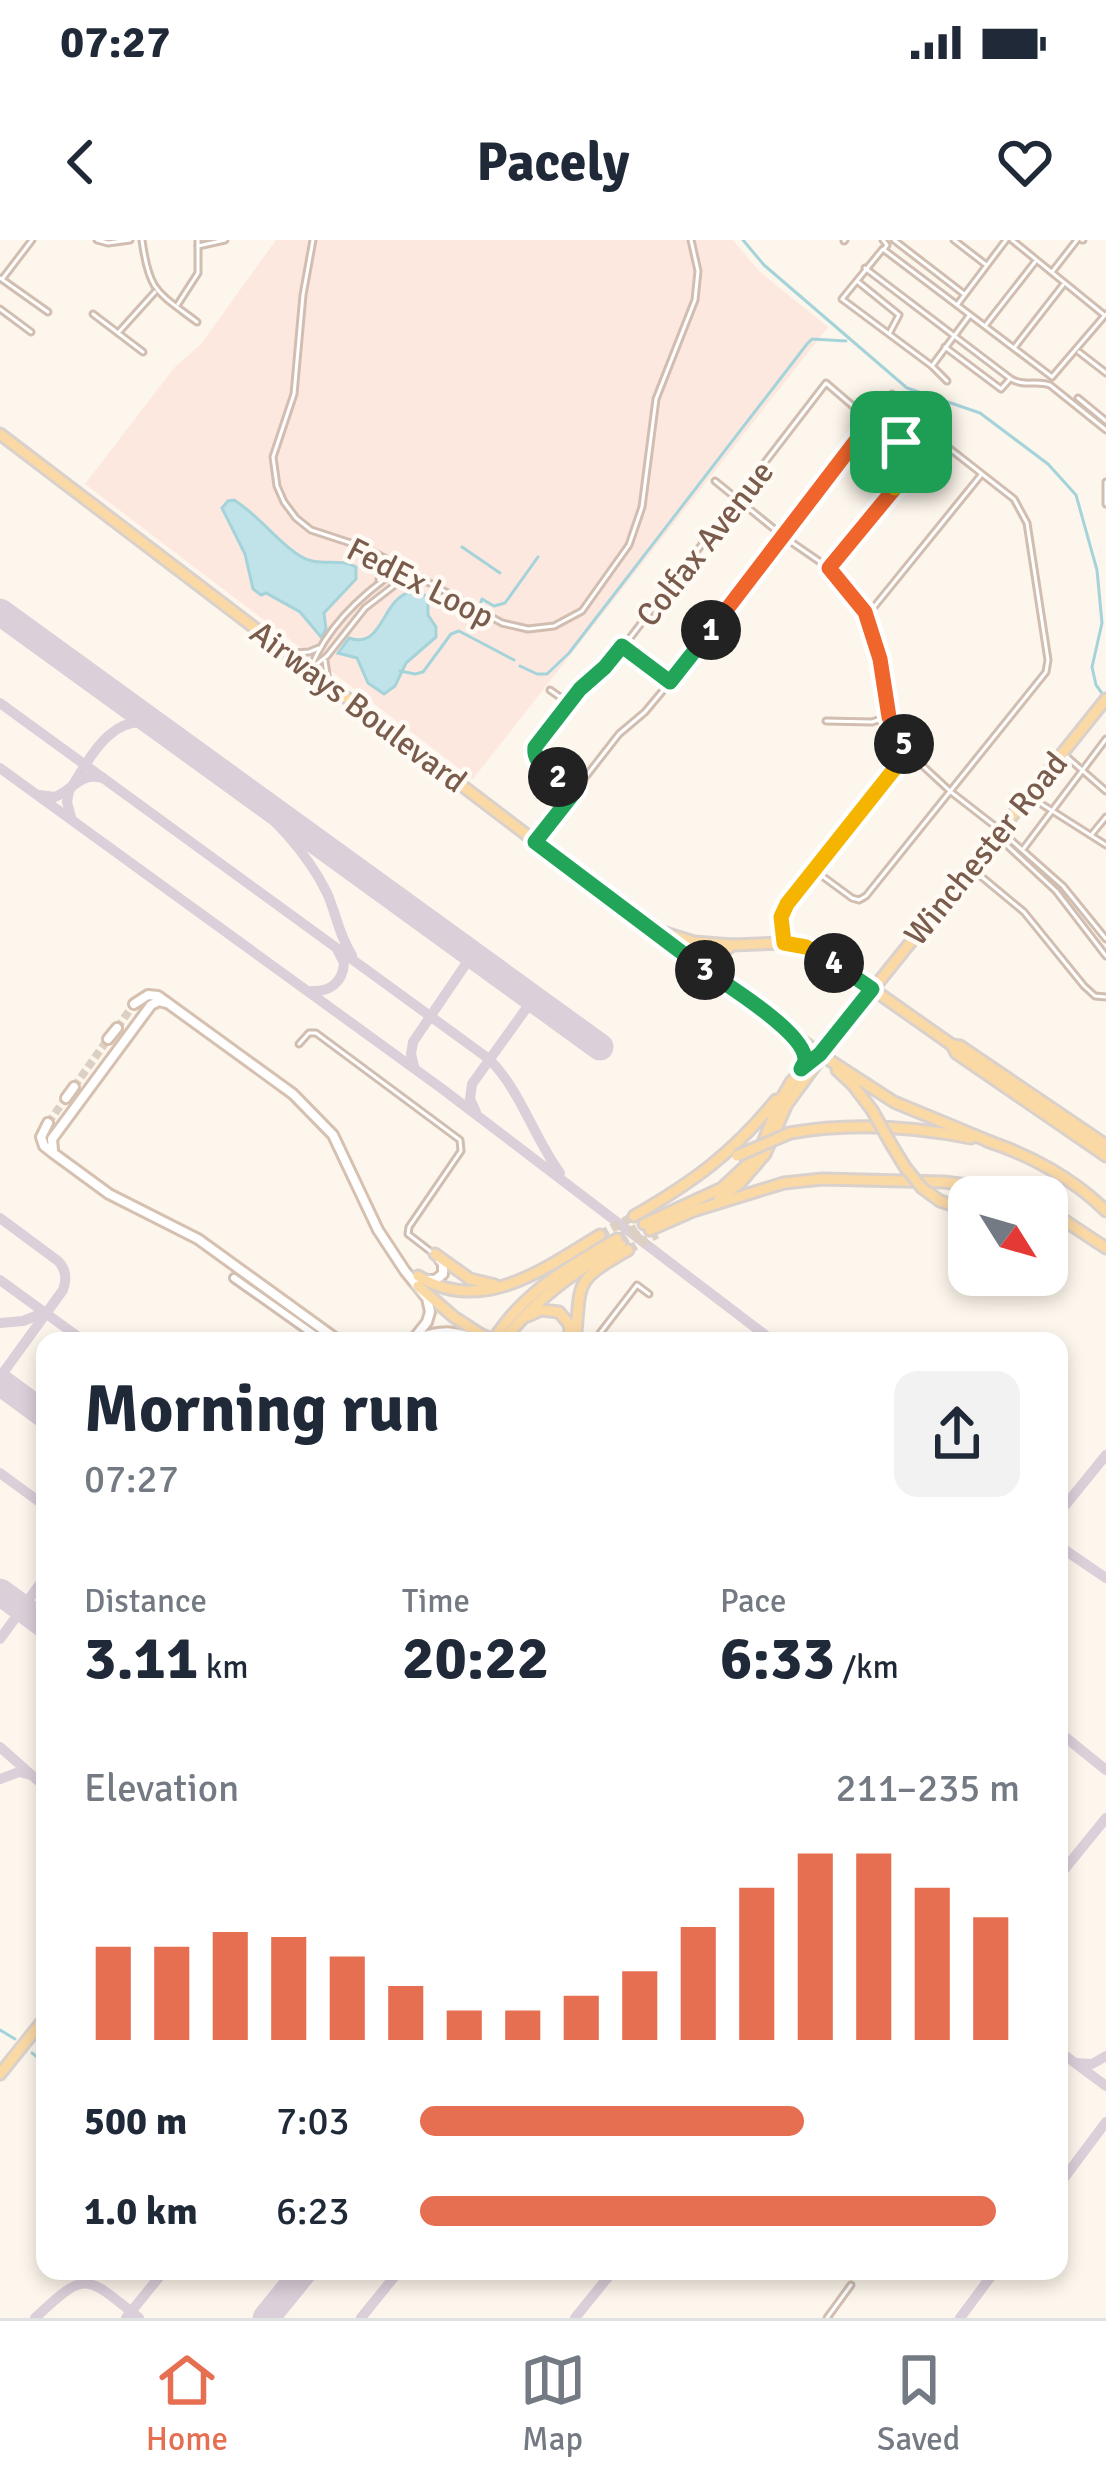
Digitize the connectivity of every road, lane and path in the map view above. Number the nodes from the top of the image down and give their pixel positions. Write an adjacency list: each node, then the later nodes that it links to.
1 (32, 240): 21 (street)
2 (97, 240): 3 (street)
3 (130, 240)
4 (142, 240): 26 (street)
5 (224, 240): 14 (street)
6 (313, 240): 64 (street, FedEx Loop)
7 (691, 240): 67 (street, FedEx Loop)
8 (883, 240): 15 (street)
9 (894, 240): 22 (street)
10 (954, 240): 18 (street)
11 (1009, 240): 16 (street); 18 (street)
12 (1027, 240): 16 (street)
13 (1080, 240): 20 (street)
14 (198, 243): 29 (street)
15 (883, 249): 19 (street); 25 (street)
16 (1020, 249): 17 (street)
17 (1036, 261): 20 (street); 38 (street)
18 (987, 265): 27 (street)
19 (865, 268): 23 (street); 42 (street)
20 (1051, 273): 24 (street)
21 (1, 279): 31 (street)
22 (944, 279): 25 (street); 27 (street)
23 (856, 281): 41 (street); 41 (street)
24 (1064, 284): 33 (street); 44 (street)
25 (936, 289): 28 (street)
26 (156, 291): 29 (street); 40 (street)
27 (964, 294): 28 (street)
28 (957, 304): 34 (street)
29 (176, 307): 36 (street)
30 (0, 309): 39 (street)
31 (48, 312)
32 (92, 314): 40 (street)
33 (1106, 314): 35 (street)
34 (970, 315): 38 (street); 42 (street)
35 (1100, 321): 37 (street); 45 (street)
36 (197, 322)
37 (1106, 325)
38 (984, 326): 44 (street)
39 (31, 332)
40 (118, 333): 46 (street)
41 (889, 334): 47 (street)
42 (953, 336): 43 (street); 49 (street)
43 (945, 347): 47 (street); 49 (street)
44 (1013, 349): 45 (street)
45 (1077, 350): 48 (street)
46 (143, 352)
47 (932, 366): 50 (street)
48 (1106, 373)
49 (1011, 379): 55 (street)
50 (946, 381)
51 (892, 394): 53 (street)
52 (1078, 398): 54 (street)
53 (871, 421): 57 (street); 61 (street, Colfax Avenue); 63 (street)
54 (1106, 421)
55 (1106, 430)
56 (0, 434): 74 (main road, Airways Boulevard)
57 (916, 442): 58 (street); 66 (street)
58 (982, 473): 69 (street); 90 (street)
59 (715, 481): 61 (street)
60 (1106, 482): 62 (street)
61 (738, 500): 63 (street); 73 (street, Colfax Avenue)
62 (1106, 504)
63 (784, 537): 66 (street); 77 (street)
64 (375, 553): 65 (street, FedEx Loop); 68 (street)
65 (400, 568): 67 (street, FedEx Loop); 68 (street)
66 (829, 568): 69 (street)
67 (411, 573): 71 (street)
68 (377, 584): 70 (street)
69 (865, 612): 82 (street)
70 (345, 615): 71 (street); 72 (street)
71 (353, 621): 75 (street)
72 (321, 646): 74 (street); 76 (street)
73 (622, 646): 77 (street); 81 (street, Colfax Avenue)
74 (290, 653): 76 (main road, Airways Boulevard)
75 (327, 656): 76 (street); 78 (street)
76 (310, 669): 78 (main road, Airways Boulevard)
77 (670, 682): 88 (street)
78 (328, 683): 96 (main road, Airways Boulevard)
79 (550, 690): 81 (street)
80 (1106, 699): 85 (main road, Winchester Road)
81 (568, 704): 88 (street, Colfax Avenue)
82 (889, 717): 83 (street); 86 (street)
83 (826, 721)
84 (1106, 739): 87 (street)
85 (1061, 753): 87 (street); 91 (main road, Winchester Road)
86 (910, 754): 90 (street); 100 (street)
87 (1082, 770): 89 (street); 92 (street)
88 (576, 790): 96 (street)
89 (1106, 791)
90 (951, 792): 94 (street); 100 (street)
91 (1028, 795): 92 (street); 94 (main road, Winchester Road)
92 (1050, 811): 95 (street); 98 (street)
93 (1106, 817): 95 (street)
94 (998, 832): 98 (street); 99 (main road, Winchester Road); 107 (street)
95 (1091, 836): 97 (street)
96 (535, 842): 101 (main road, Airways Boulevard)
97 (1106, 845)
98 (1023, 850): 102 (street)
99 (970, 867): 110 (main road, Winchester Road); 111 (street)
100 (814, 869): 104 (street)
101 (649, 928): 103 (main road, Airways Boulevard); 108 (main road)
102 (1106, 939)
103 (694, 942): 105 (main road, Airways Boulevard); 106 (main road)
104 (784, 943): 105 (main road, Airways Boulevard); 110 (main road, Airways Boulevard)
105 (732, 945): 106 (main road, Airways Boulevard); 109 (main road)
106 (720, 949): 108 (main road, Airways Boulevard)
107 (1106, 956)
108 (698, 964): 109 (main road)
109 (723, 982): 116 (main road)
110 (872, 989): 114 (main road, Winchester Road); 119 (main road, Airways Boulevard)
111 (1106, 997)
112 (134, 1004): 113 (main road)
113 (169, 1004): 129 (main road); 144 (main road)
114 (844, 1025): 120 (main road, Winchester Road); 123 (main road)
115 (117, 1028): 117 (main road)
116 (786, 1028): 120 (main road); 121 (main road)
117 (108, 1040)
118 (299, 1044): 142 (street)
119 (952, 1045): 128 (main road, Airways Boulevard); 130 (main road, Airways Boulevard)
120 (820, 1054): 121 (main road, Winchester Road); 123 (main road); 134 (main road, bridge); 135 (main road, Winchester Road)
121 (801, 1069): 122 (main road, Winchester Road)
122 (791, 1082): 133 (main road); 139 (main road, Winchester Road)
123 (865, 1083): 127 (main road)
124 (74, 1087): 125 (main road)
125 (66, 1098)
126 (48, 1123): 129 (main road)
127 (993, 1143): 133 (main road, bridge); 136 (main road)
128 (1106, 1145)
129 (56, 1156): 149 (main road)
130 (1106, 1156)
131 (948, 1183): 132 (main road)
132 (767, 1188): 135 (main road); 139 (main road)
133 (681, 1189): 137 (main road)
134 (948, 1203)
135 (696, 1210): 139 (main road, Winchester Road)
136 (1106, 1211)
137 (634, 1216)
138 (1068, 1222): 141 (main road)
139 (650, 1229)
140 (615, 1241): 145 (main road); 147 (main road); 154 (main road)
141 (1106, 1248)
142 (435, 1254): 144 (main road); 145 (main road)
143 (234, 1278): 148 (street)
144 (418, 1281): 145 (main road); 150 (main road); 151 (main road)
145 (512, 1284)
146 (649, 1294): 155 (street)
147 (513, 1321): 152 (main road); 153 (main road)
148 (310, 1332)
149 (327, 1332)
150 (420, 1332)
151 (472, 1332)
152 (505, 1332)
153 (571, 1332)
154 (574, 1332)
155 (601, 1332)
156 (36, 2029): 157 (main road)
157 (0, 2074)
158 (851, 2285): 159 (street)
159 (827, 2318)

